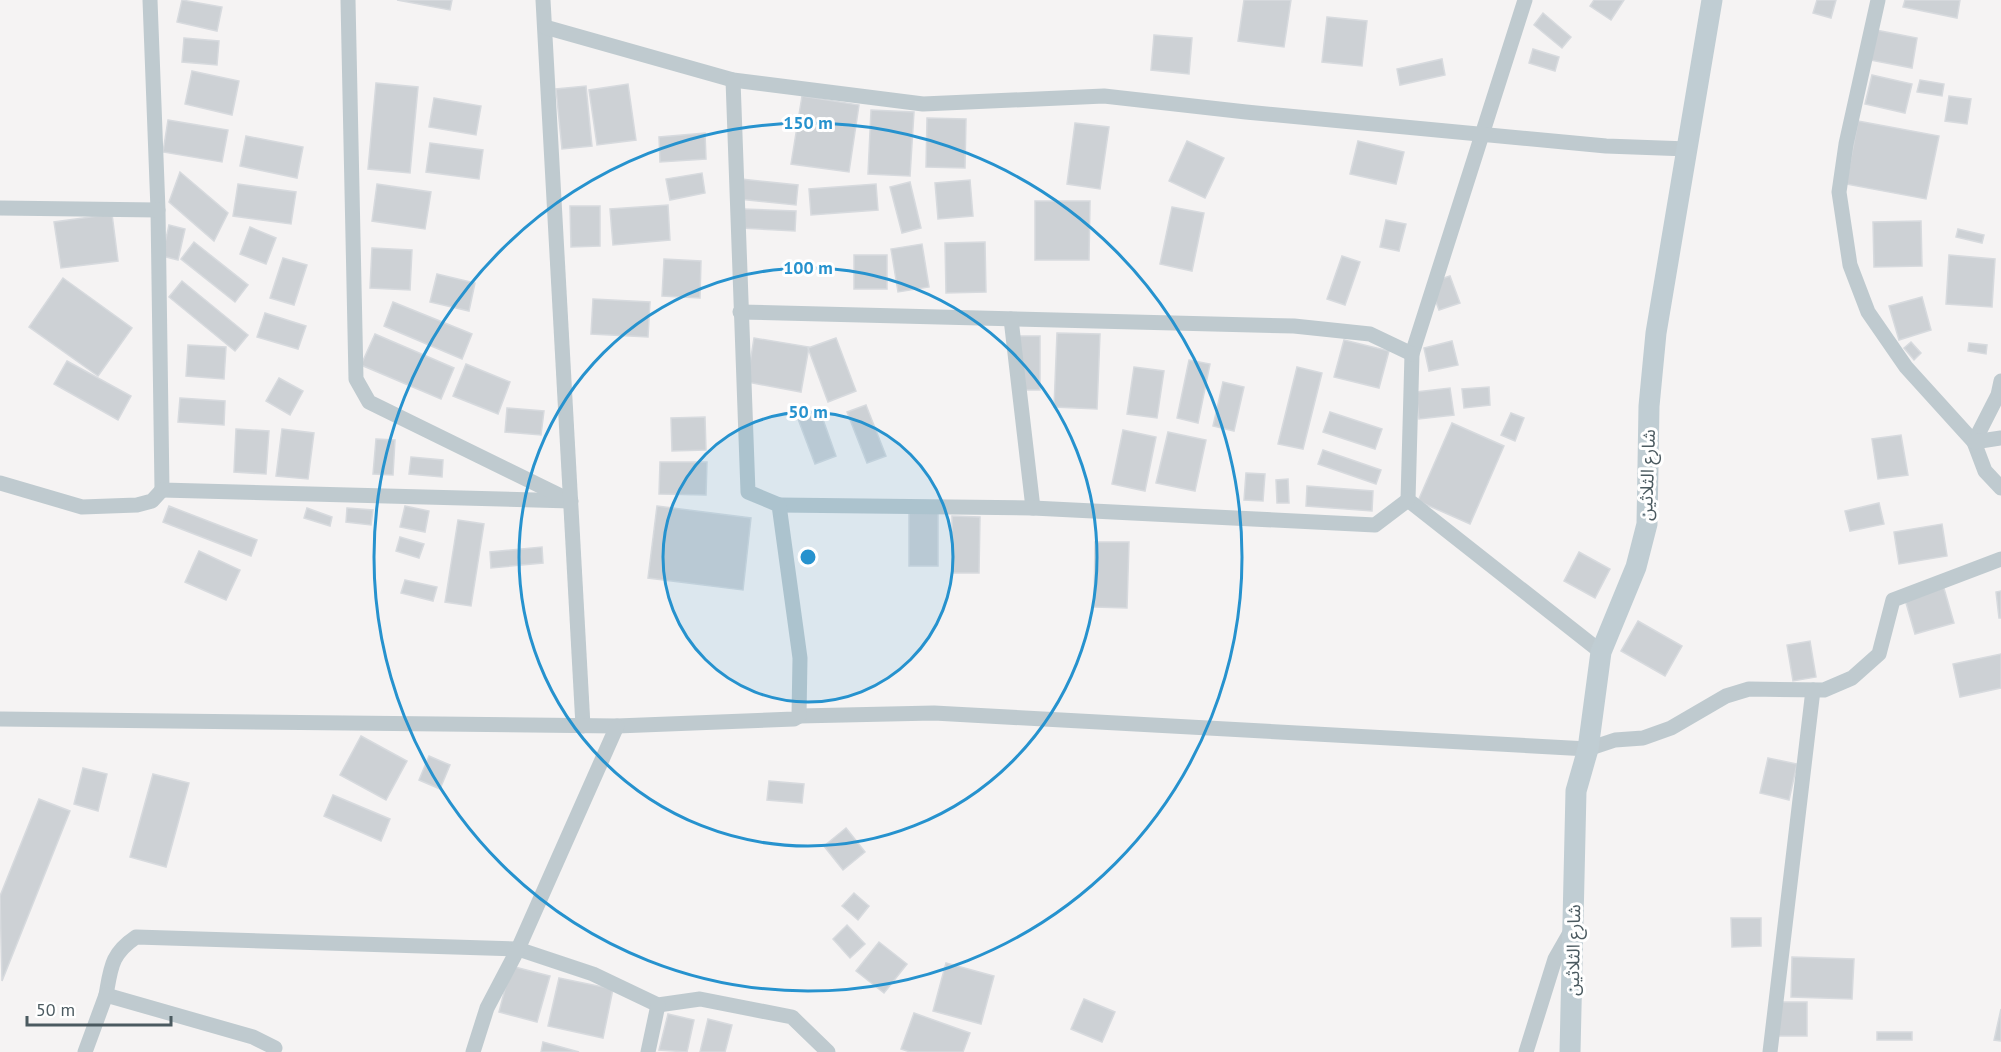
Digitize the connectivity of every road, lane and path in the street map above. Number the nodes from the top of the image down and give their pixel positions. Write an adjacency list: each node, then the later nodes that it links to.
1 (150, 0): 12 (street)
2 (348, 0): 23 (street)
3 (543, 0): 7 (street)
4 (1525, 0): 9 (street)
5 (1712, 0): 10 (street, شارع الثلاثين)
6 (1878, 0): 18 (street)
7 (545, 27): 8 (street); 23 (street)
8 (733, 80): 9 (street); 13 (street)
9 (1483, 135): 10 (street); 15 (street)
10 (1688, 148): 27 (street, شارع الثلاثين)
11 (0, 208): 12 (street)
12 (158, 210): 21 (street)
13 (740, 312): 14 (street); 24 (street)
14 (1011, 319): 15 (street); 25 (street)
15 (1412, 354): 22 (street)
16 (2001, 381): 18 (street)
17 (2001, 438): 18 (street)
18 (1974, 441): 20 (street)
19 (0, 483): 21 (street)
20 (2001, 488)
21 (162, 490): 23 (street)
22 (1408, 500): 25 (street); 27 (street)
23 (572, 501): 31 (street)
24 (779, 505): 25 (street); 29 (street)
25 (1033, 508)
26 (2001, 559): 28 (street)
27 (1600, 652): 33 (street, شارع الثلاثين)
28 (1813, 690): 33 (street); 45 (street)
29 (799, 716): 32 (street); 33 (street)
30 (0, 719): 31 (street)
31 (583, 726): 32 (street)
32 (617, 726): 35 (street)
33 (1588, 749): 34 (street, شارع الثلاثين)
34 (1574, 925): 43 (street); 44 (street, شارع الثلاثين)
35 (518, 949): 36 (street); 37 (street); 40 (street)
36 (106, 995): 38 (street); 39 (street)
37 (658, 1005): 41 (street); 42 (street)
38 (275, 1048)
39 (85, 1052)
40 (472, 1052)
41 (648, 1052)
42 (828, 1052)
43 (1526, 1052)
44 (1570, 1052)
45 (1770, 1052)

